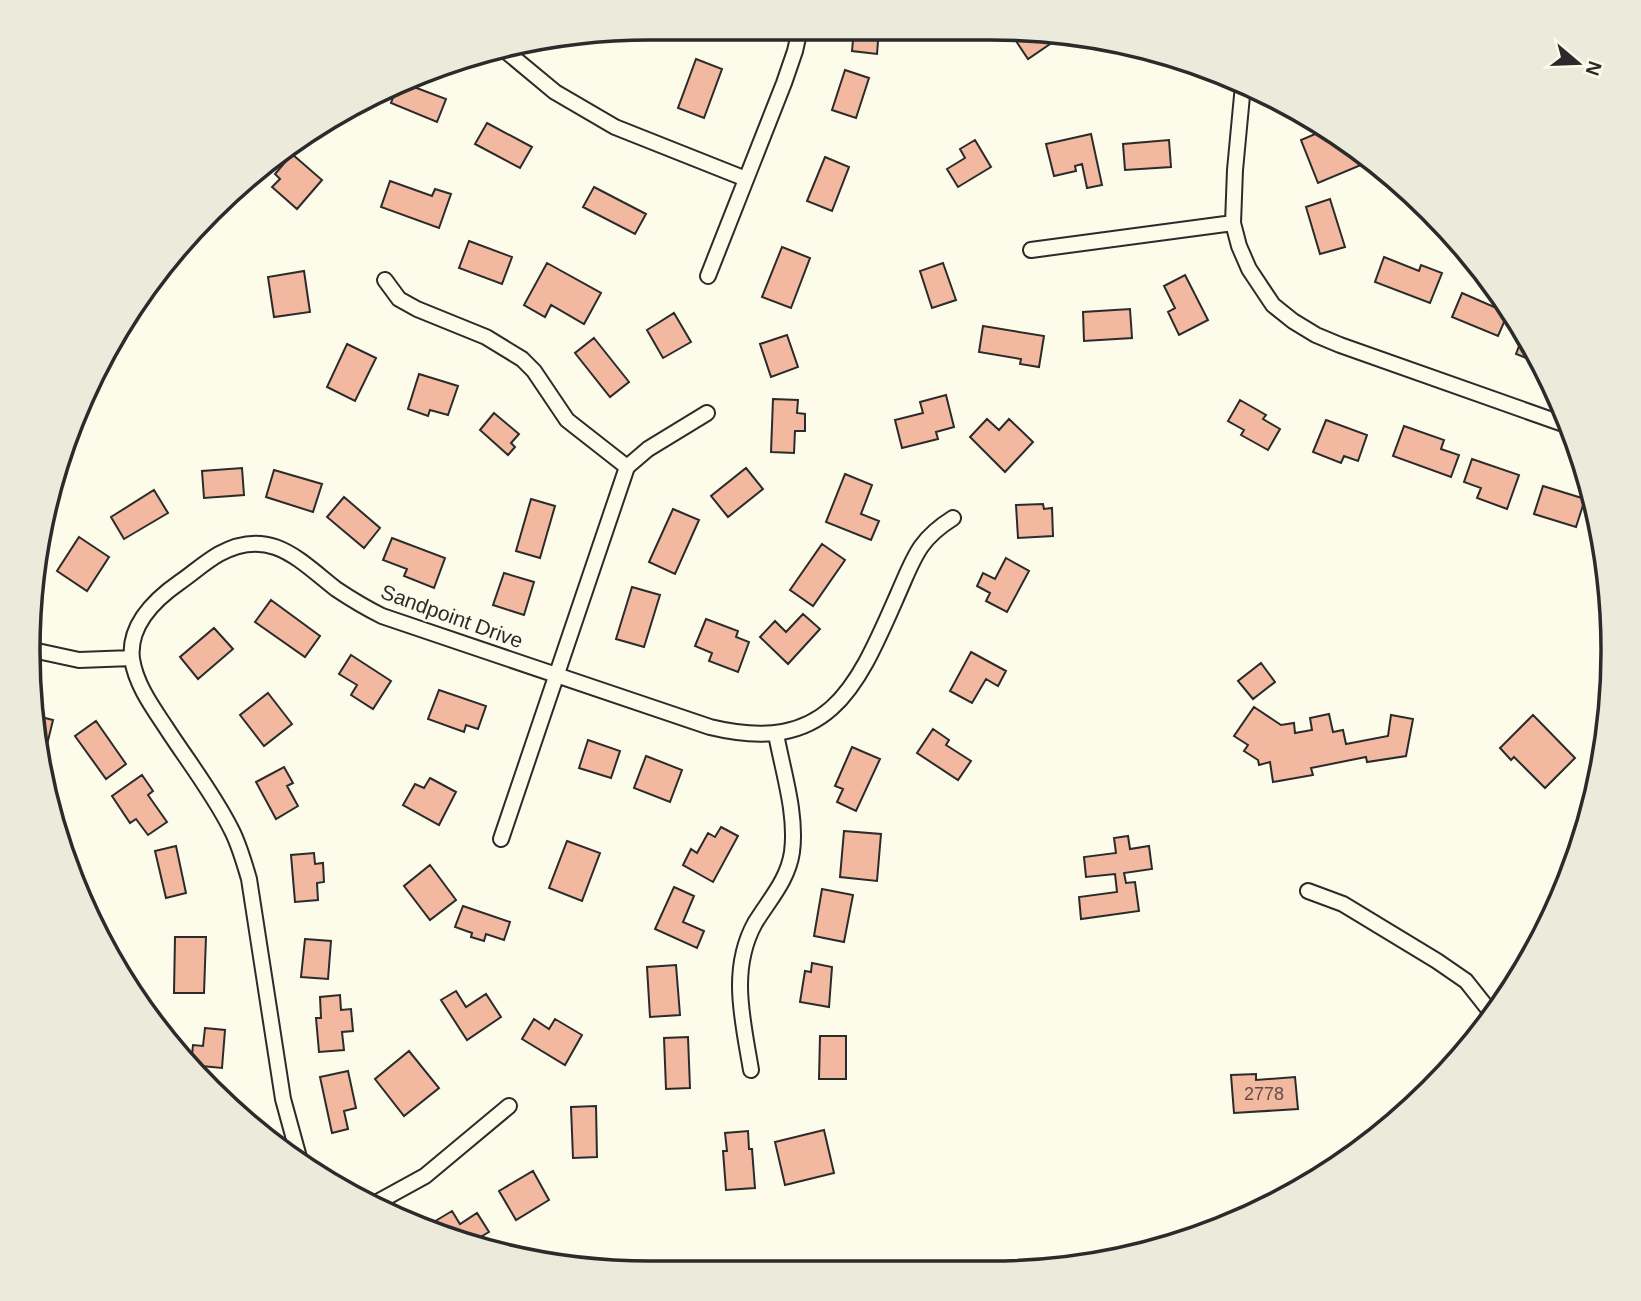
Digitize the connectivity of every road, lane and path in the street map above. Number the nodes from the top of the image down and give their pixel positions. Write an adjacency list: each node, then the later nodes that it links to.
1 (797, 40): 4 (street)
2 (512, 56): 4 (street)
3 (1242, 95): 5 (street)
4 (746, 179): 7 (street)
5 (1233, 223): 6 (street); 10 (street)
6 (1031, 250)
7 (708, 276)
8 (385, 280): 11 (street)
9 (708, 412): 11 (street)
10 (1556, 421)
11 (627, 467): 15 (street)
12 (953, 519): 16 (street, Sandpoint Drive)
13 (40, 652): 14 (street)
14 (132, 658): 15 (street, Sandpoint Drive); 22 (street, Sandpoint Drive)
15 (556, 675): 16 (street, Sandpoint Drive); 17 (street)
16 (776, 734): 20 (street)
17 (501, 839)
18 (1308, 891): 19 (street)
19 (1486, 1007)
20 (751, 1070)
21 (509, 1106): 23 (street)
22 (296, 1147)
23 (383, 1199)

